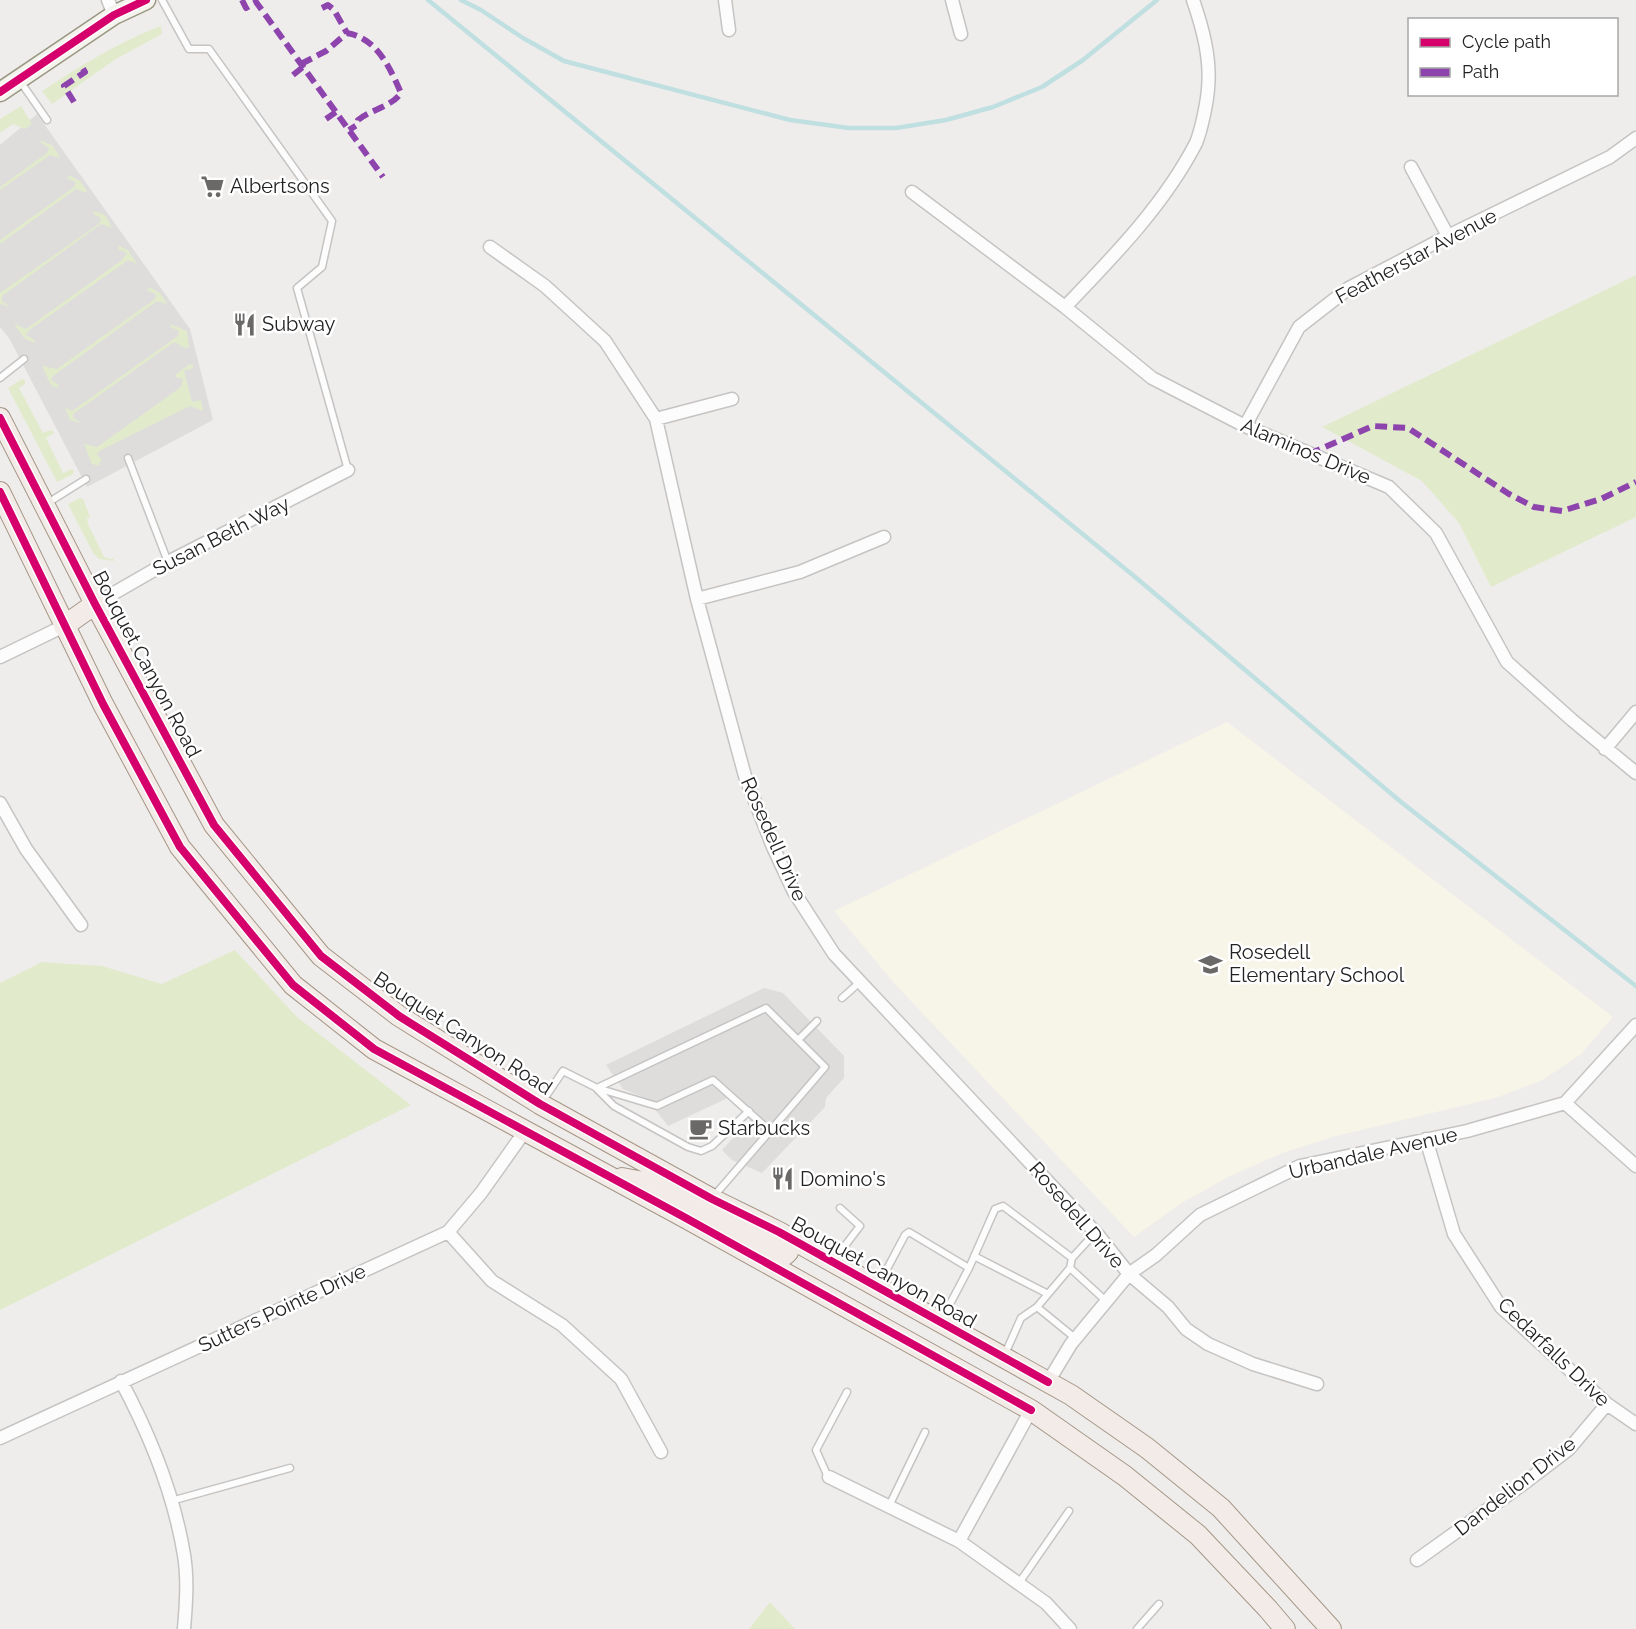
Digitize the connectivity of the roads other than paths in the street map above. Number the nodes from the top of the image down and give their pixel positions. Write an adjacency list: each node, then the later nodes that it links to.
1 (146, 0): 6 (main road)
2 (162, 0): 25 (lane)
3 (725, 0): 7 (street)
4 (952, 0): 8 (street)
5 (1193, 0): 17 (street)
6 (111, 7): 9 (main road)
7 (729, 30)
8 (961, 34)
9 (19, 79): 10 (main road); 11 (lane)
10 (0, 92)
11 (47, 120)
12 (1636, 138): 15 (street, Featherstar Avenue)
13 (1411, 167): 15 (street)
14 (912, 192): 17 (street, Alaminos Drive)
15 (1448, 236): 23 (street, Featherstar Avenue)
16 (490, 247): 22 (street, Rosedell Drive)
17 (1065, 307): 23 (street, Alaminos Drive)
18 (24, 359): 19 (lane)
19 (0, 378)
20 (732, 399): 22 (street)
21 (0, 418): 28 (main road, Bouquet Canyon Road)
22 (656, 419): 31 (street, Rosedell Drive)
23 (1245, 426): 36 (street, Alaminos Drive)
24 (128, 458): 30 (lane)
25 (348, 470): 30 (street, Susan Beth Way)
26 (86, 480): 28 (lane)
27 (0, 492): 33 (main road)
28 (44, 505): 32 (main road, Bouquet Canyon Road)
29 (885, 537): 31 (street)
30 (168, 562): 32 (street, Susan Beth Way)
31 (697, 599): 40 (street, Rosedell Drive)
32 (95, 604): 33 (main road); 47 (main road, Bouquet Canyon Road)
33 (64, 626): 34 (street); 49 (main road)
34 (0, 657)
35 (1636, 712): 36 (street)
36 (1605, 748): 37 (street, Alaminos Drive)
37 (1636, 773)
38 (0, 803): 39 (street)
39 (81, 925)
40 (860, 981): 41 (lane); 58 (street, Rosedell Drive)
41 (842, 998)
42 (818, 1021): 44 (lane)
43 (1636, 1025): 46 (street)
44 (798, 1040): 45 (lane); 50 (lane)
45 (597, 1088): 47 (lane); 48 (lane); 48 (lane)
46 (1565, 1103): 51 (street, Urbandale Avenue); 52 (street)
47 (540, 1104): 49 (main road); 54 (main road, Bouquet Canyon Road)
48 (749, 1111): 50 (lane)
49 (525, 1131): 53 (main road); 56 (street, Sutters Pointe Drive)
50 (770, 1131): 54 (lane)
51 (1426, 1139): 64 (street, Urbandale Avenue); 76 (street, Cedarfalls Drive)
52 (1636, 1166)
53 (607, 1176): 57 (main road); 77 (main road)
54 (712, 1199): 57 (main road, Bouquet Canyon Road)
55 (840, 1209): 61 (lane)
56 (448, 1232): 72 (street, Sutters Pointe Drive); 81 (street)
57 (779, 1232): 61 (main road, Bouquet Canyon Road)
58 (1096, 1233): 60 (lane); 64 (street, Rosedell Drive)
59 (974, 1256): 60 (lane); 62 (lane); 66 (lane)
60 (1072, 1258): 63 (lane)
61 (831, 1262): 65 (main road, Bouquet Canyon Road)
62 (969, 1268): 65 (lane); 69 (lane)
63 (1070, 1268): 66 (lane); 67 (lane)
64 (1129, 1274): 67 (street, Urbandale Avenue); 74 (street, Rosedell Drive)
65 (878, 1287): 69 (main road, Bouquet Canyon Road)
66 (1048, 1294): 68 (lane)
67 (1106, 1301): 70 (street, Urbandale Avenue)
68 (1037, 1307): 70 (lane); 71 (lane)
69 (940, 1323): 71 (main road, Bouquet Canyon Road)
70 (1075, 1338): 73 (street, Urbandale Avenue)
71 (1004, 1358): 73 (main road, Bouquet Canyon Road)
72 (121, 1381): 80 (street, Sutters Pointe Drive); 84 (street)
73 (1048, 1382): 77 (main road); 95 (main road, Bouquet Canyon Road)
74 (1317, 1384)
75 (847, 1392): 83 (lane)
76 (1607, 1404): 78 (street, Cedarfalls Drive); 88 (street, Dandelion Drive)
77 (1031, 1410): 87 (street); 94 (main road)
78 (1636, 1424)
79 (925, 1432): 85 (lane)
80 (0, 1438)
81 (661, 1452)
82 (290, 1468): 84 (lane)
83 (828, 1477): 85 (street)
84 (171, 1501): 91 (street)
85 (888, 1506): 87 (street)
86 (1069, 1511): 89 (lane)
87 (959, 1541): 89 (street)
88 (1417, 1560)
89 (1018, 1584): 92 (street)
90 (1159, 1604): 93 (lane)
91 (184, 1629)
92 (1070, 1629)
93 (1137, 1629)
94 (1285, 1629)
95 (1331, 1629)

